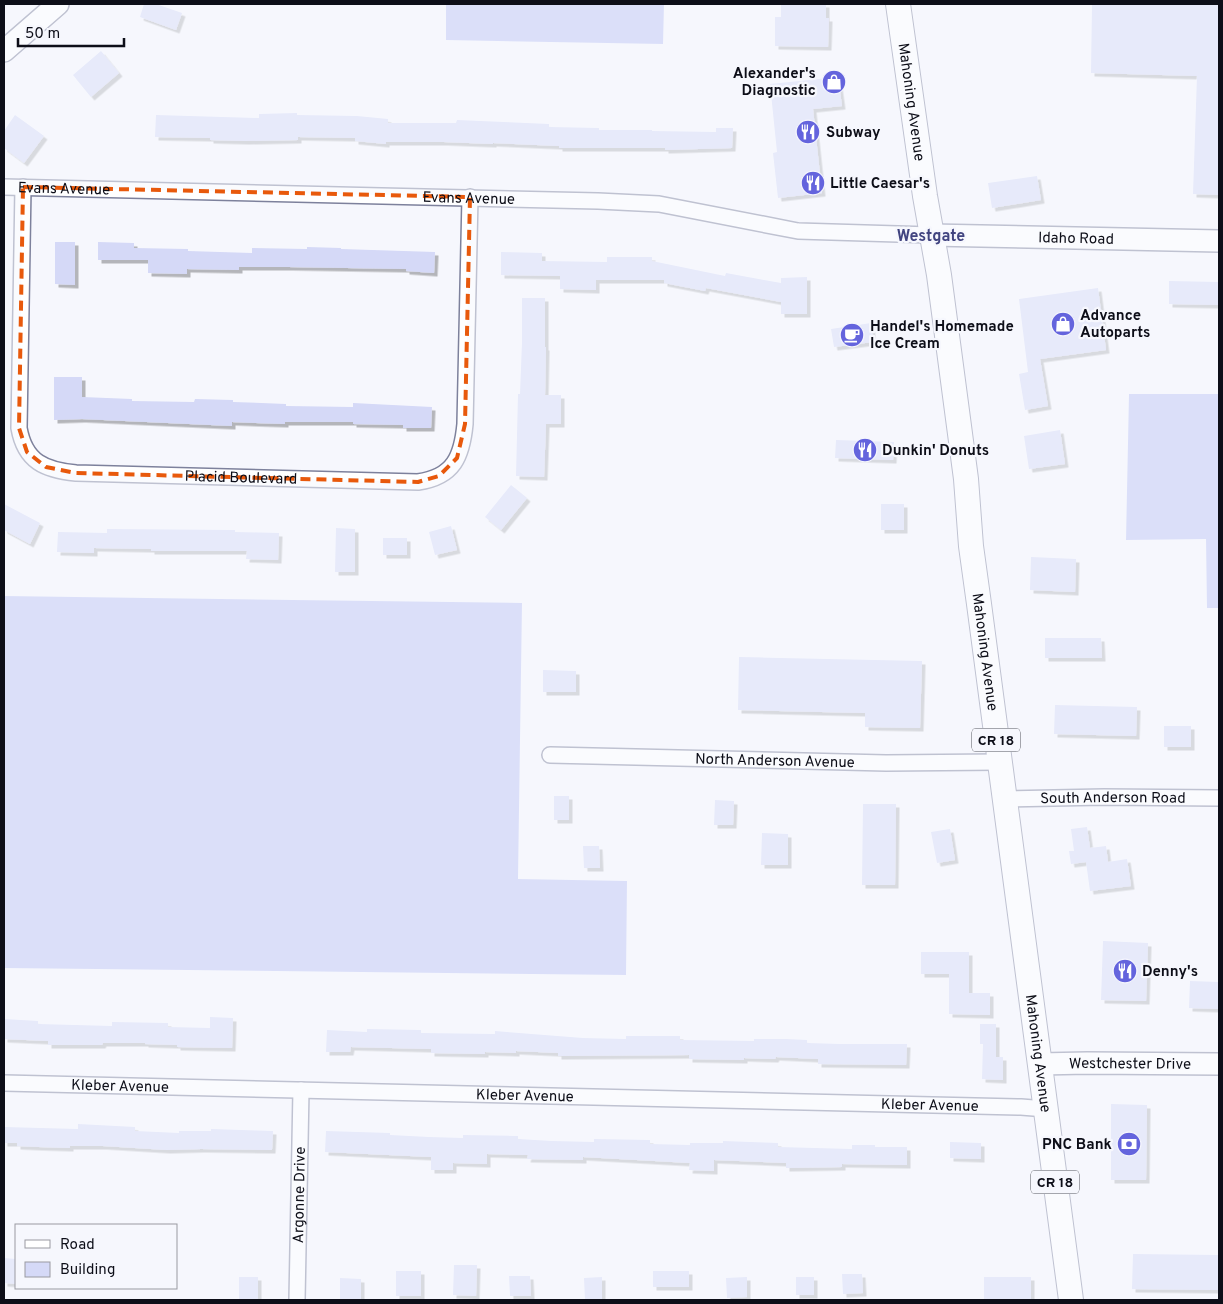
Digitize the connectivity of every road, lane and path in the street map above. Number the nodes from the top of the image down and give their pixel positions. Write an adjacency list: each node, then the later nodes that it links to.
1 (58, 4): 3 (street)
2 (898, 4): 7 (main road, Mahoning Avenue / CR 18)
3 (4, 51)
4 (4, 187): 5 (street, Evans Avenue)
5 (24, 187): 6 (street, Evans Avenue); 6 (street, Placid Boulevard)
6 (470, 197): 7 (street, Evans Avenue)
7 (932, 235): 8 (street, Idaho Road); 10 (main road, Mahoning Avenue / CR 18)
8 (1219, 241)
9 (550, 755): 10 (street, North Anderson Avenue)
10 (999, 762): 12 (main road, Mahoning Avenue / CR 18)
11 (1219, 798): 12 (street, South Anderson Road)
12 (1005, 799): 13 (main road, Mahoning Avenue / CR 18)
13 (1040, 1064): 14 (street, Westchester Drive); 17 (main road, Mahoning Avenue / CR 18)
14 (1219, 1064)
15 (4, 1083): 16 (street, Kleber Avenue)
16 (301, 1090): 17 (street, Kleber Avenue); 18 (street, Argonne Drive)
17 (1046, 1109): 19 (main road, Mahoning Avenue / CR 18)
18 (297, 1300)
19 (1071, 1300)

